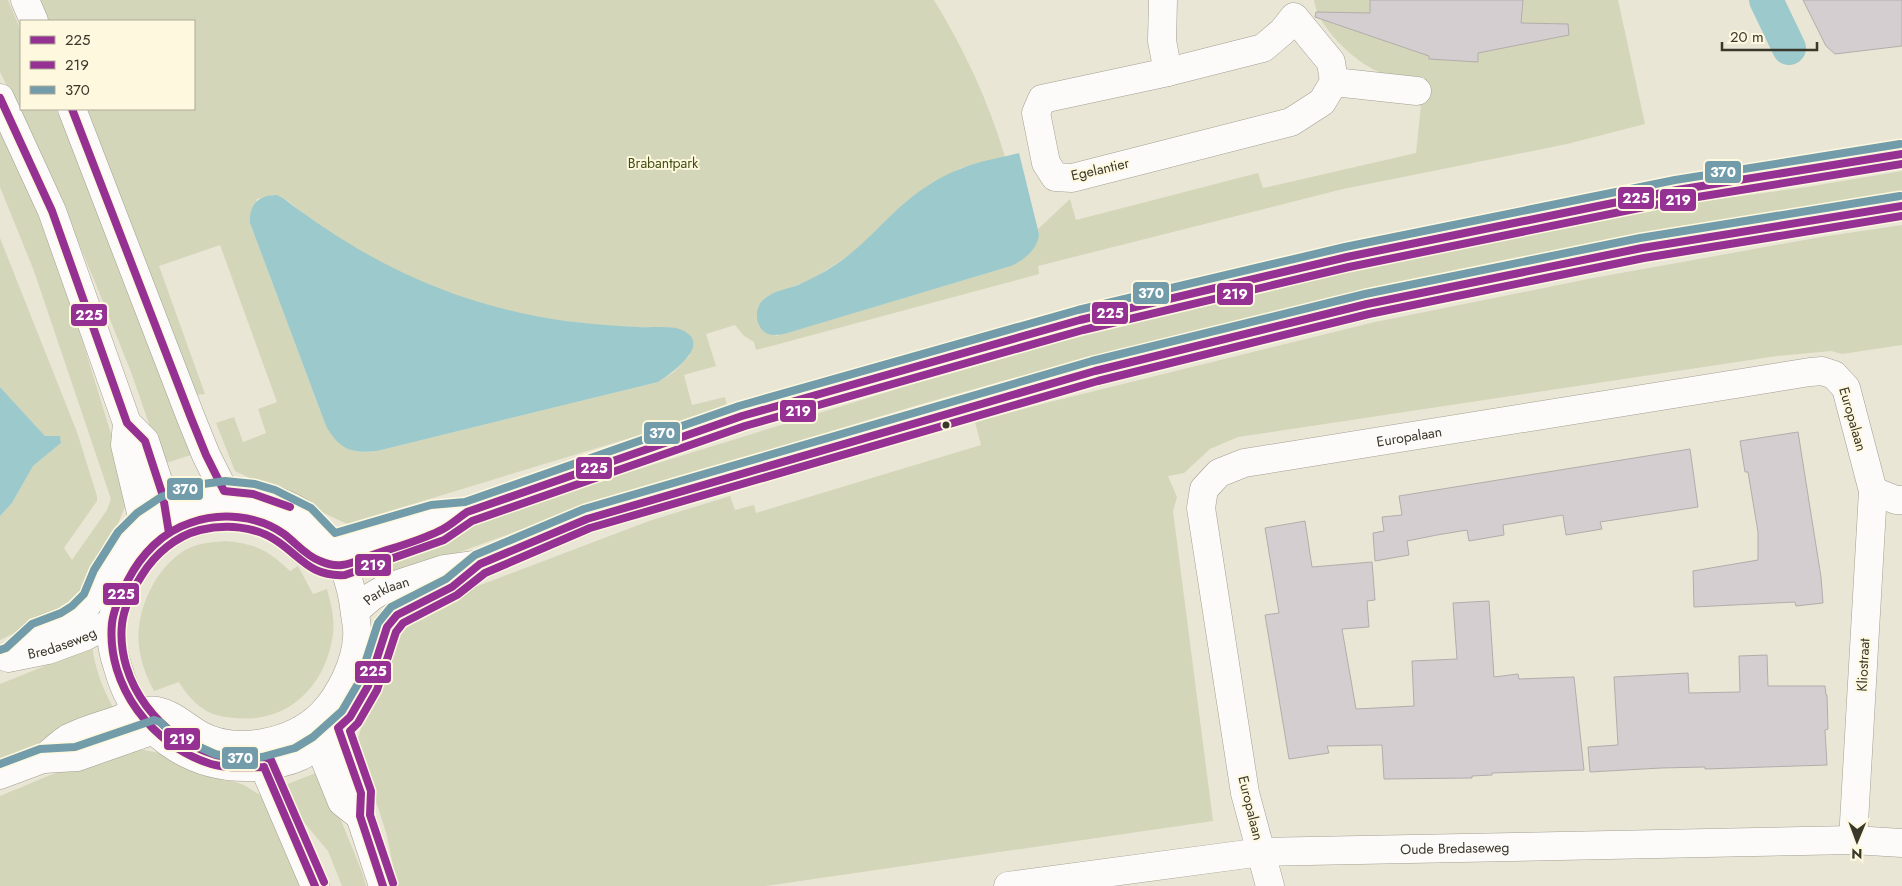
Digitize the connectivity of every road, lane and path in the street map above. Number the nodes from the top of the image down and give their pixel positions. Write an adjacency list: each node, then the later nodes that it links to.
1 (25, 0): 4 (street)
2 (1163, 0): 5 (street)
3 (1296, 9): 5 (street, Egelantier); 6 (street, Egelantier)
4 (34, 20)
5 (1168, 72): 6 (street, Egelantier)
6 (1334, 82): 7 (street)
7 (1417, 91)
8 (0, 98): 15 (street)
9 (72, 110): 12 (street)
10 (1902, 154): 17 (street)
11 (1902, 206): 18 (street, Parklaan)
12 (224, 491): 15 (street); 17 (street)
13 (1873, 491): 14 (street); 26 (street, Kliostraat); 28 (street, Europalaan)
14 (1902, 500)
15 (154, 514): 16 (street); 21 (street, Bredaseweg)
16 (169, 533): 17 (street); 20 (street)
17 (337, 555): 19 (street)
18 (480, 564): 19 (street, Parklaan); 23 (street, Parklaan)
19 (354, 611): 23 (street)
20 (112, 622): 21 (street, Bredaseweg); 22 (street)
21 (5, 659)
22 (146, 721): 23 (street); 24 (street); 25 (street)
23 (323, 731): 24 (street); 30 (street)
24 (264, 766): 29 (street)
25 (0, 775)
26 (1853, 840): 27 (street, Oude Bredaseweg); 28 (street, Oude Bredaseweg)
27 (1902, 843)
28 (1262, 852): 31 (street, Oude Bredaseweg); 32 (street, Europalaan)
29 (315, 886)
30 (383, 886)
31 (1008, 886)
32 (1270, 886)

